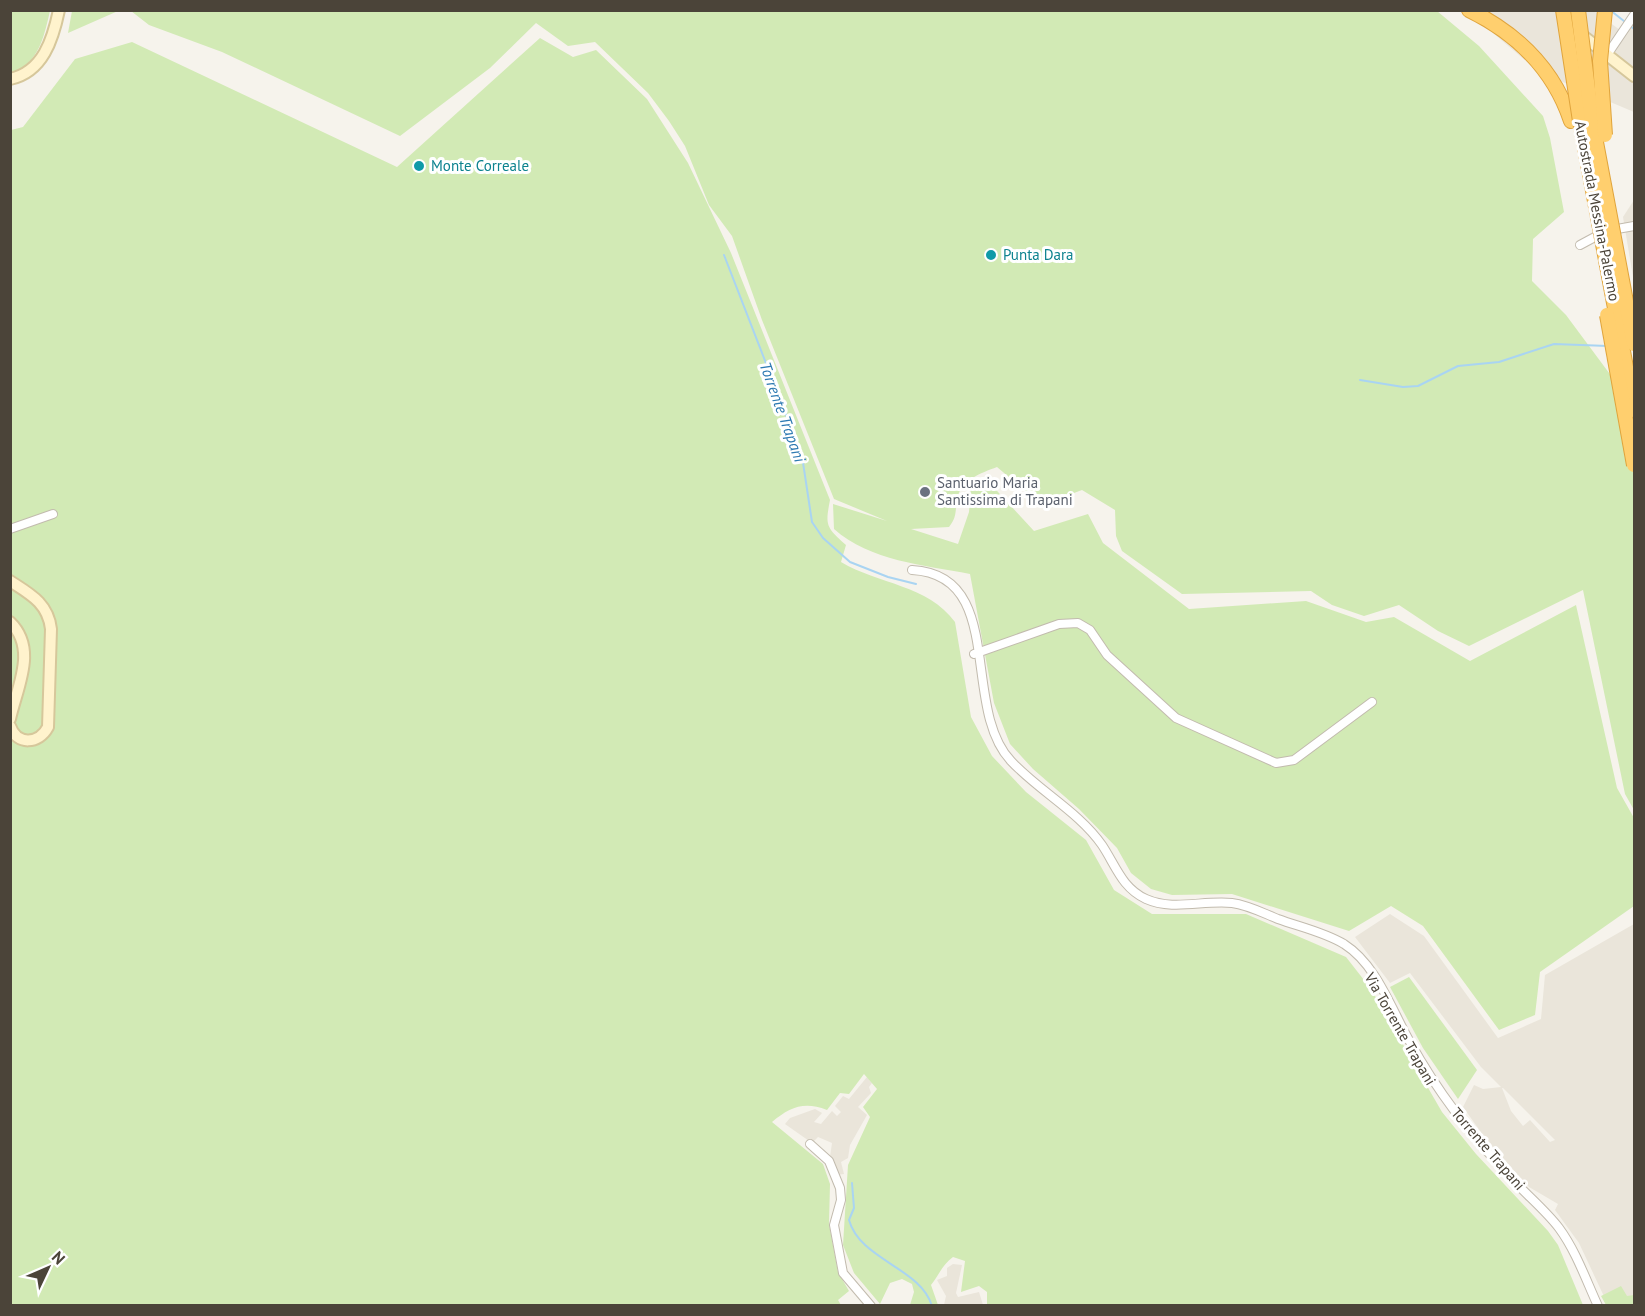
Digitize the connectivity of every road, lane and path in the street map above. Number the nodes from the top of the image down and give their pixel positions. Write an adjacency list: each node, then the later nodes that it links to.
1 (59, 10): 10 (main road)
2 (1469, 10): 16 (highway, bridge)
3 (1553, 10): 8 (main road)
4 (1563, 10): 15 (highway, Autostrada Messina-Palermo, bridge)
5 (1578, 10): 14 (highway, Autostrada Messina-Palermo, bridge)
6 (1605, 10): 13 (highway, bridge)
7 (1634, 16): 8 (street)
8 (1606, 55): 9 (main road)
9 (1635, 76)
10 (10, 79)
11 (1635, 226): 12 (street)
12 (1580, 245)
13 (1635, 293)
14 (1635, 344)
15 (1635, 410)
16 (1635, 465)
17 (53, 514): 18 (street)
18 (10, 529)
19 (912, 570): 22 (street, Via Torrente Trapani)
20 (10, 581): 25 (main road)
21 (10, 622): 24 (main road)
22 (976, 654): 23 (street); 28 (street, Via Torrente Trapani)
23 (1372, 702)
24 (10, 719)
25 (10, 726)
26 (810, 1144): 27 (street)
27 (871, 1305)
28 (1597, 1305)

